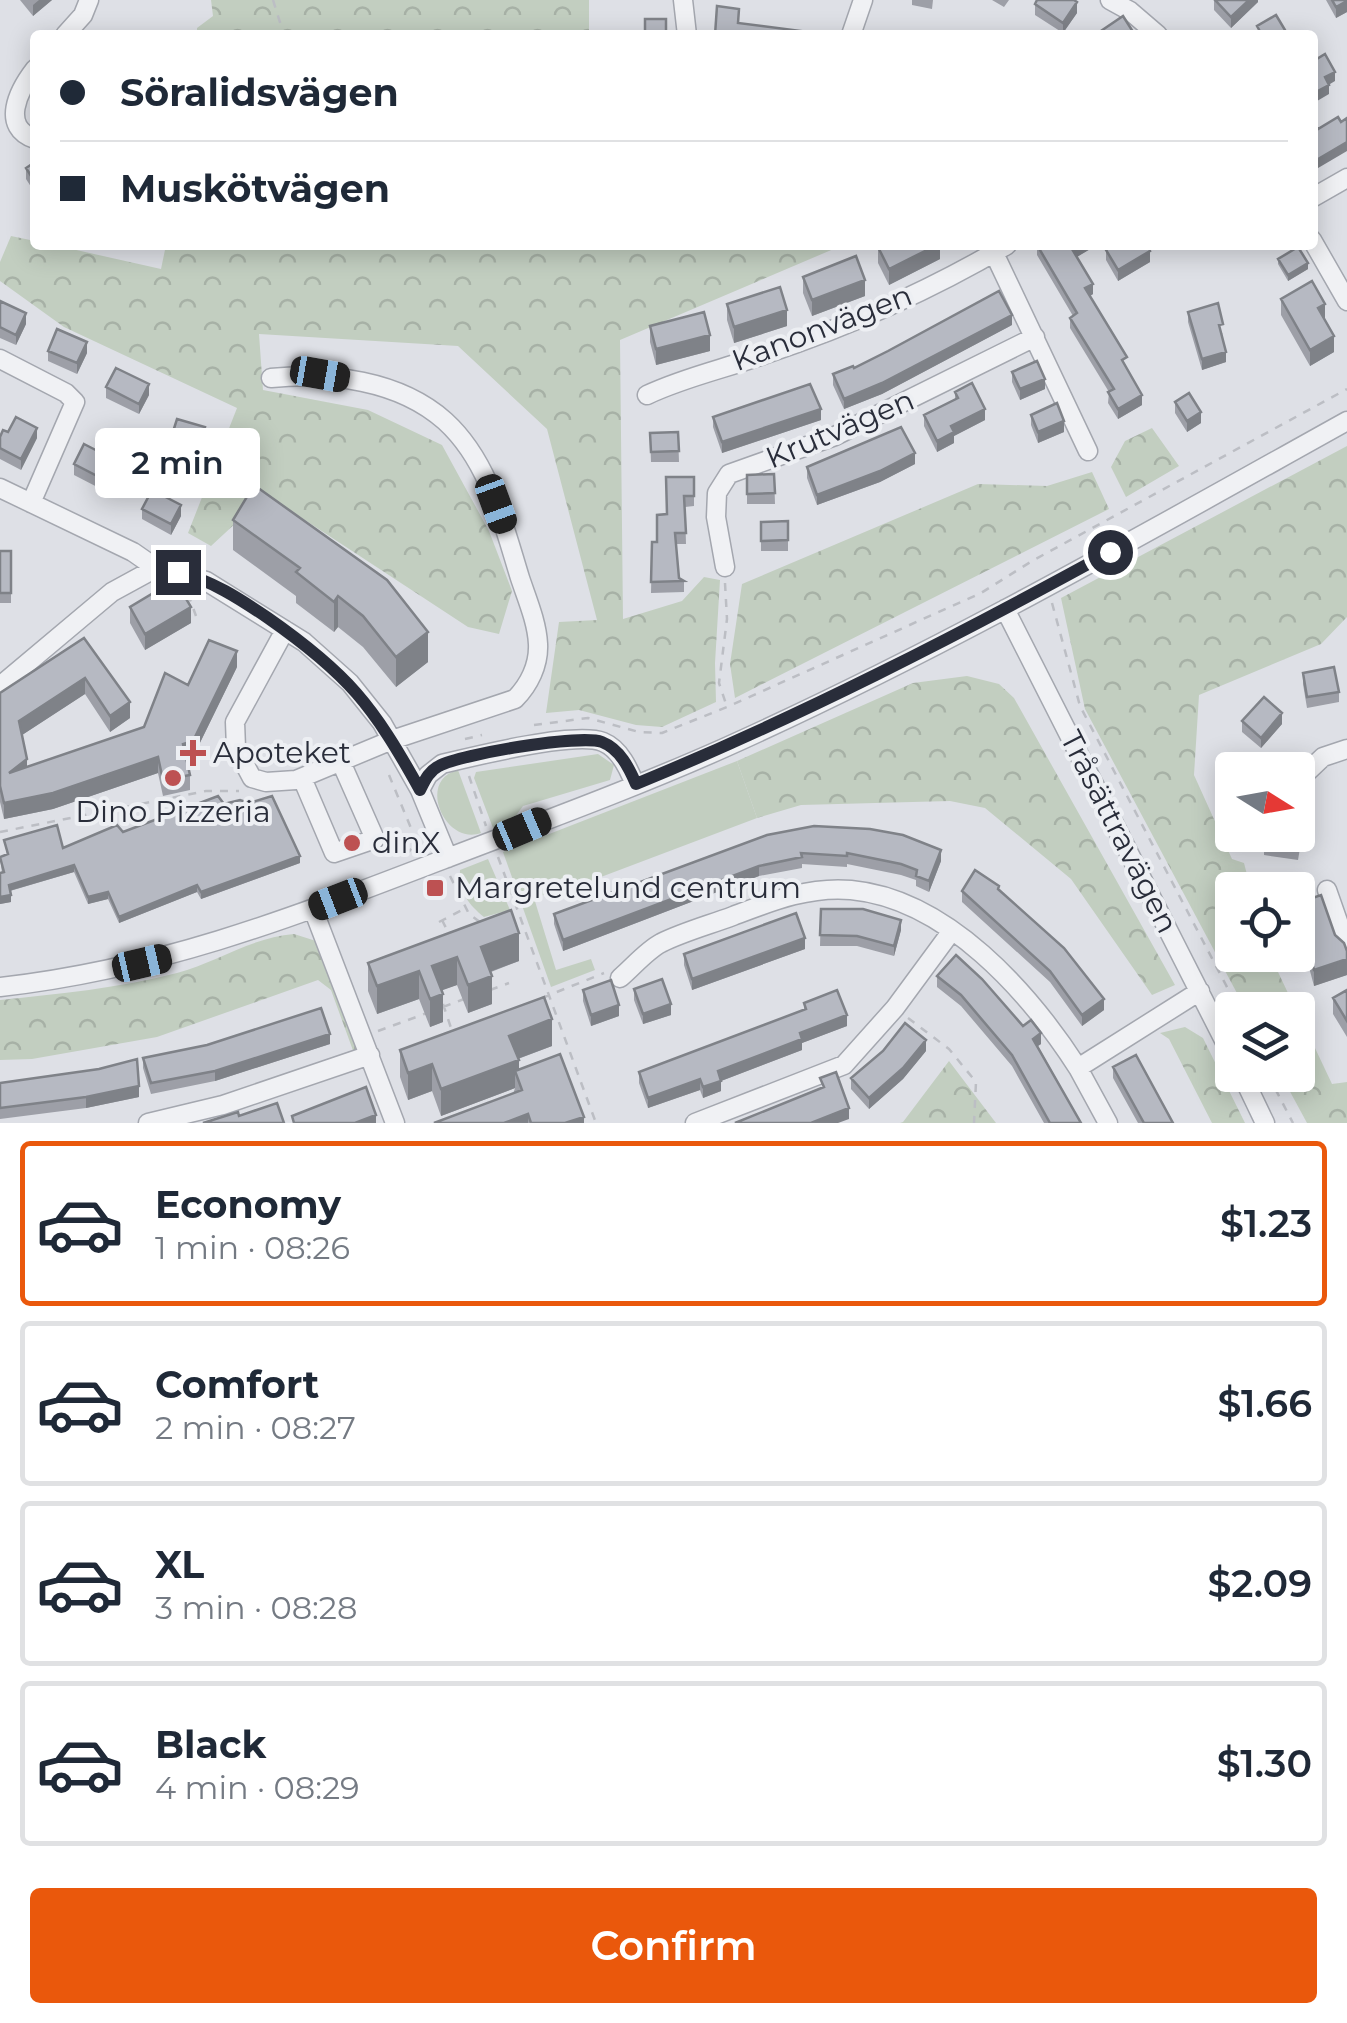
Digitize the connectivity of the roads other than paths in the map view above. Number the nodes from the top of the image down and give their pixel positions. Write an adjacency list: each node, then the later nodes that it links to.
1 (89, 0): 6 (street)
2 (683, 0): 7 (street)
3 (863, 0): 8 (street)
4 (1110, 0): 5 (street)
5 (1132, 6): 9 (street)
6 (69, 30)
7 (686, 30)
8 (853, 30)
9 (1154, 30)
10 (30, 75): 11 (street)
11 (30, 136)
12 (1347, 178): 13 (street)
13 (1318, 195)
14 (999, 250): 21 (street, Kanonvägen)
15 (1001, 250): 18 (street, Kanonvägen)
16 (1318, 250): 17 (street)
17 (1347, 301)
18 (1036, 337): 23 (street, Kanonvägen); 26 (street, Krutvägen)
19 (0, 359): 25 (street)
20 (271, 378): 31 (street)
21 (648, 395)
22 (1347, 421): 28 (street)
23 (1088, 451)
24 (0, 488): 25 (street)
25 (31, 503): 27 (street)
26 (724, 566)
27 (156, 568): 29 (street); 30 (street)
28 (1005, 608): 36 (street); 45 (street, Tråsättravägen)
29 (285, 630): 31 (street); 35 (street)
30 (0, 686)
31 (392, 740): 33 (street); 37 (street)
32 (1347, 748): 34 (street)
33 (342, 762): 35 (street); 35 (street)
34 (1315, 765)
35 (302, 778)
36 (636, 784): 37 (street); 38 (street)
37 (420, 790): 38 (street)
38 (449, 867): 40 (street)
39 (1327, 890): 42 (street)
40 (313, 909): 44 (street); 47 (street)
41 (951, 932): 43 (street); 48 (street); 52 (street)
42 (1347, 947)
43 (620, 978)
44 (0, 987)
45 (1200, 991): 46 (street, Tråsättravägen); 48 (street)
46 (1215, 1021)
47 (366, 1046): 50 (street); 51 (street)
48 (1078, 1068): 53 (street)
49 (1250, 1092): 54 (street)
50 (148, 1123)
51 (395, 1123)
52 (695, 1123)
53 (1108, 1123)
54 (1265, 1123)

